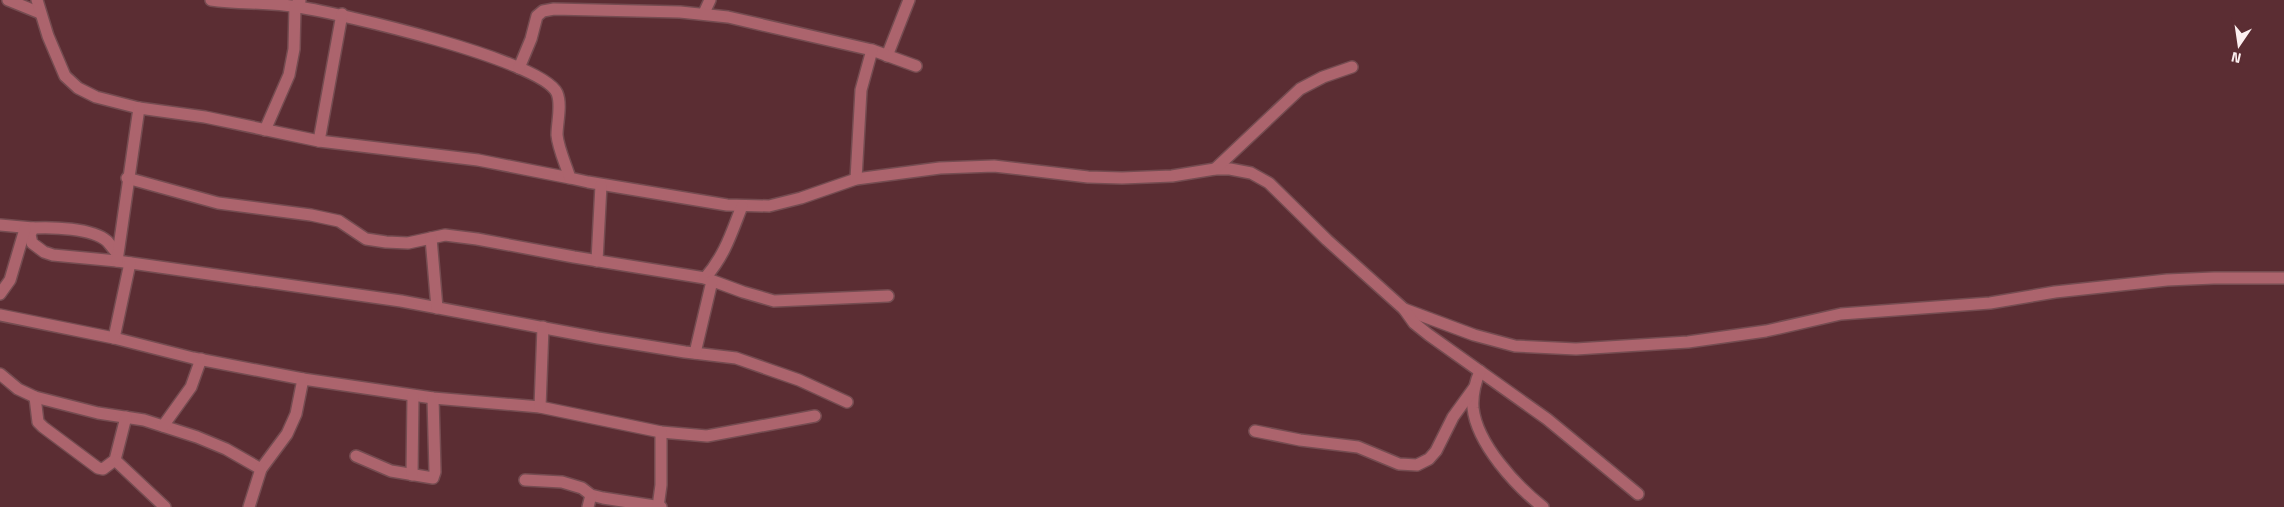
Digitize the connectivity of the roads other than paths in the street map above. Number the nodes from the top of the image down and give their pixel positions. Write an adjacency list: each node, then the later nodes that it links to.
1 (8, 0): 8 (street)
2 (37, 0): 8 (street)
3 (211, 0): 6 (street)
4 (710, 0): 7 (street)
5 (909, 0): 11 (street)
6 (298, 3): 9 (street); 16 (street)
7 (704, 13): 10 (street); 14 (street)
8 (40, 14): 15 (street)
9 (342, 14): 14 (street); 17 (street)
10 (872, 50): 11 (street); 21 (street)
11 (887, 56): 12 (street)
12 (916, 66)
13 (1352, 67): 18 (street)
14 (519, 68): 20 (street)
15 (139, 108): 16 (street); 19 (street)
16 (265, 130): 17 (street)
17 (319, 141): 20 (street)
18 (1215, 169): 21 (street); 35 (street)
19 (127, 178): 26 (street); 27 (street)
20 (570, 178): 22 (street)
21 (856, 179): 23 (street)
22 (601, 185): 23 (street); 28 (street)
23 (742, 206): 31 (street)
24 (0, 225): 25 (street)
25 (29, 229): 27 (street); 27 (street); 32 (street)
26 (431, 238): 28 (street); 34 (street)
27 (117, 257): 29 (street)
28 (597, 261): 31 (street)
29 (130, 263): 34 (street); 38 (street)
30 (2284, 278): 35 (street)
31 (708, 279): 33 (street); 39 (street)
32 (0, 294)
33 (888, 296)
34 (437, 308): 37 (street)
35 (1404, 309): 41 (street)
36 (0, 315): 38 (street)
37 (544, 326): 39 (street); 49 (street)
38 (114, 338): 40 (street)
39 (695, 353): 48 (street)
40 (201, 359): 43 (street); 52 (street)
41 (1480, 371): 44 (street); 60 (street)
42 (0, 374): 46 (street)
43 (303, 379): 45 (street); 57 (street)
44 (1474, 388): 53 (street); 62 (street)
45 (413, 396): 47 (street); 58 (street)
46 (35, 397): 51 (street); 56 (street)
47 (433, 398): 49 (street); 58 (street)
48 (847, 402)
49 (540, 407): 54 (street)
50 (815, 416): 54 (street)
51 (126, 418): 52 (street); 56 (street)
52 (164, 426): 57 (street)
53 (1255, 431)
54 (661, 432): 66 (street)
55 (356, 456): 58 (street)
56 (115, 460): 63 (street)
57 (261, 469): 64 (street)
58 (412, 475)
59 (525, 480): 61 (street)
60 (1638, 494)
61 (591, 495): 65 (street); 66 (street)
62 (1532, 502): 67 (street)
63 (165, 507)
64 (249, 507)
65 (588, 507)
66 (660, 507)
67 (1543, 507)

